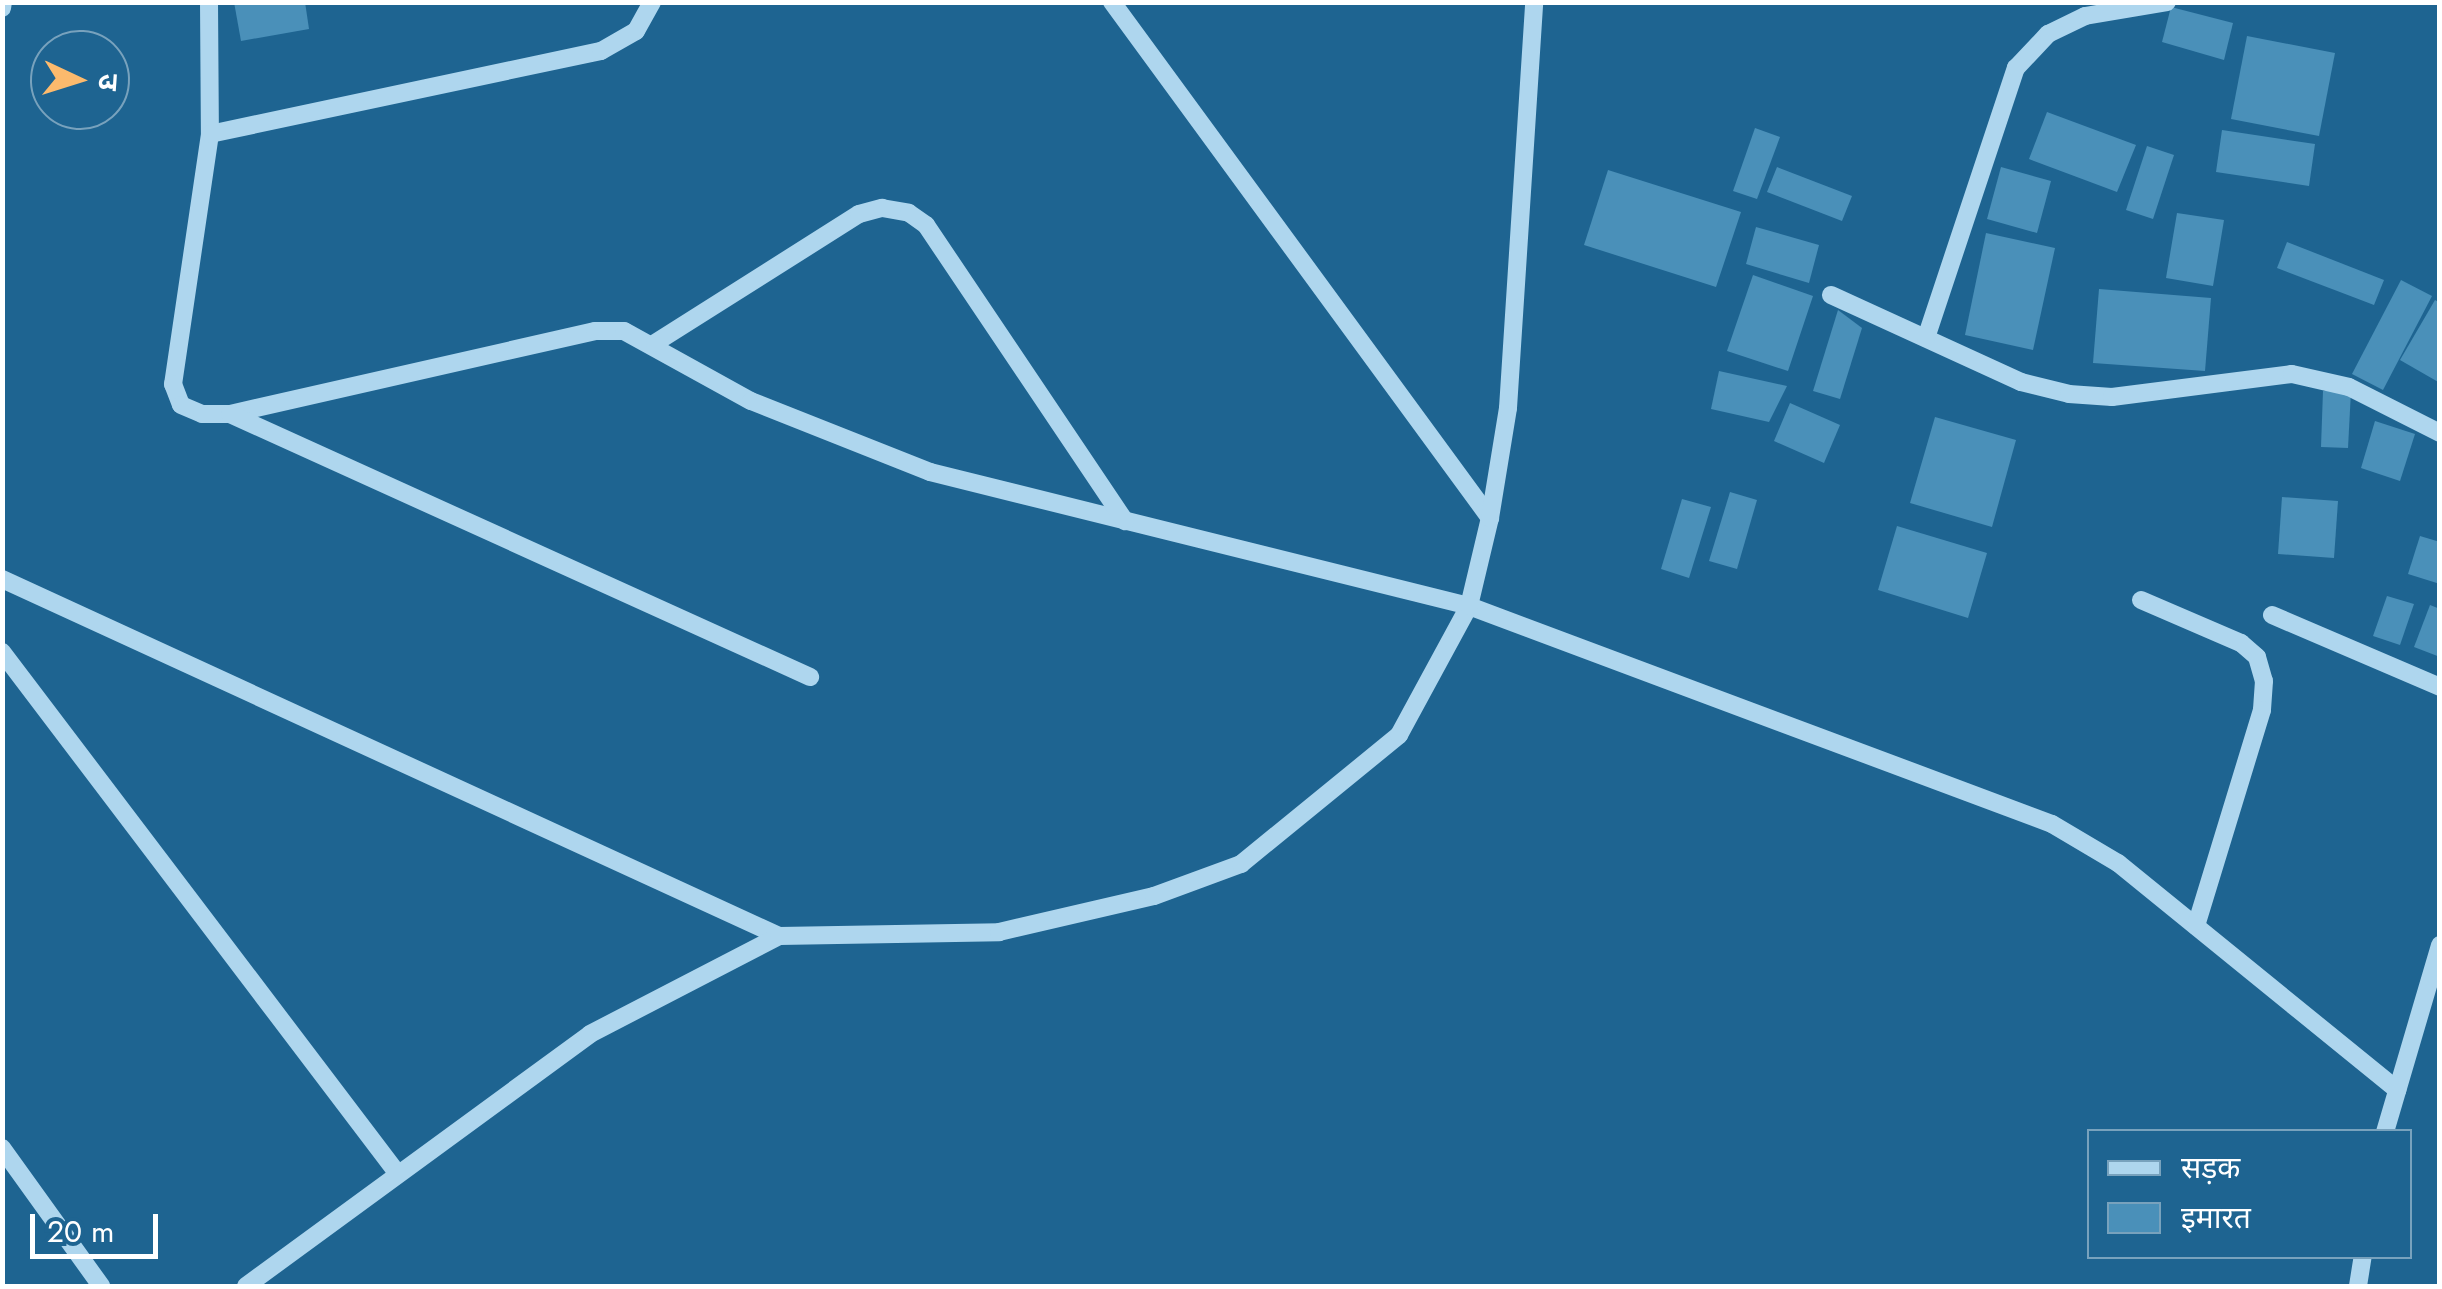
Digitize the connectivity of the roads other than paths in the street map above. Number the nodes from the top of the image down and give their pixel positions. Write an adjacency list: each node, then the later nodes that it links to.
1 (209, 2): 6 (street)
2 (652, 2): 6 (street)
3 (1112, 2): 12 (street)
4 (1534, 2): 12 (street)
5 (2167, 2): 8 (street)
6 (210, 134): 10 (street)
7 (1831, 295): 8 (street)
8 (1926, 338): 11 (street)
9 (655, 343): 10 (street); 13 (street); 13 (street)
10 (230, 414): 19 (street)
11 (2440, 433)
12 (1490, 518): 16 (street)
13 (1125, 521): 16 (street)
14 (2, 580): 22 (street)
15 (2141, 600): 21 (street)
16 (1469, 606): 21 (street); 22 (street)
17 (2272, 614): 20 (street)
18 (2, 652): 27 (street)
19 (810, 677)
20 (2440, 686)
21 (2196, 926): 24 (street)
22 (779, 936): 27 (street)
23 (2440, 945): 24 (street)
24 (2396, 1090): 25 (street)
25 (2386, 1129)
26 (2, 1148): 29 (street)
27 (398, 1174): 30 (street)
28 (2362, 1259): 31 (street)
29 (101, 1286)
30 (246, 1286)
31 (2358, 1286)

